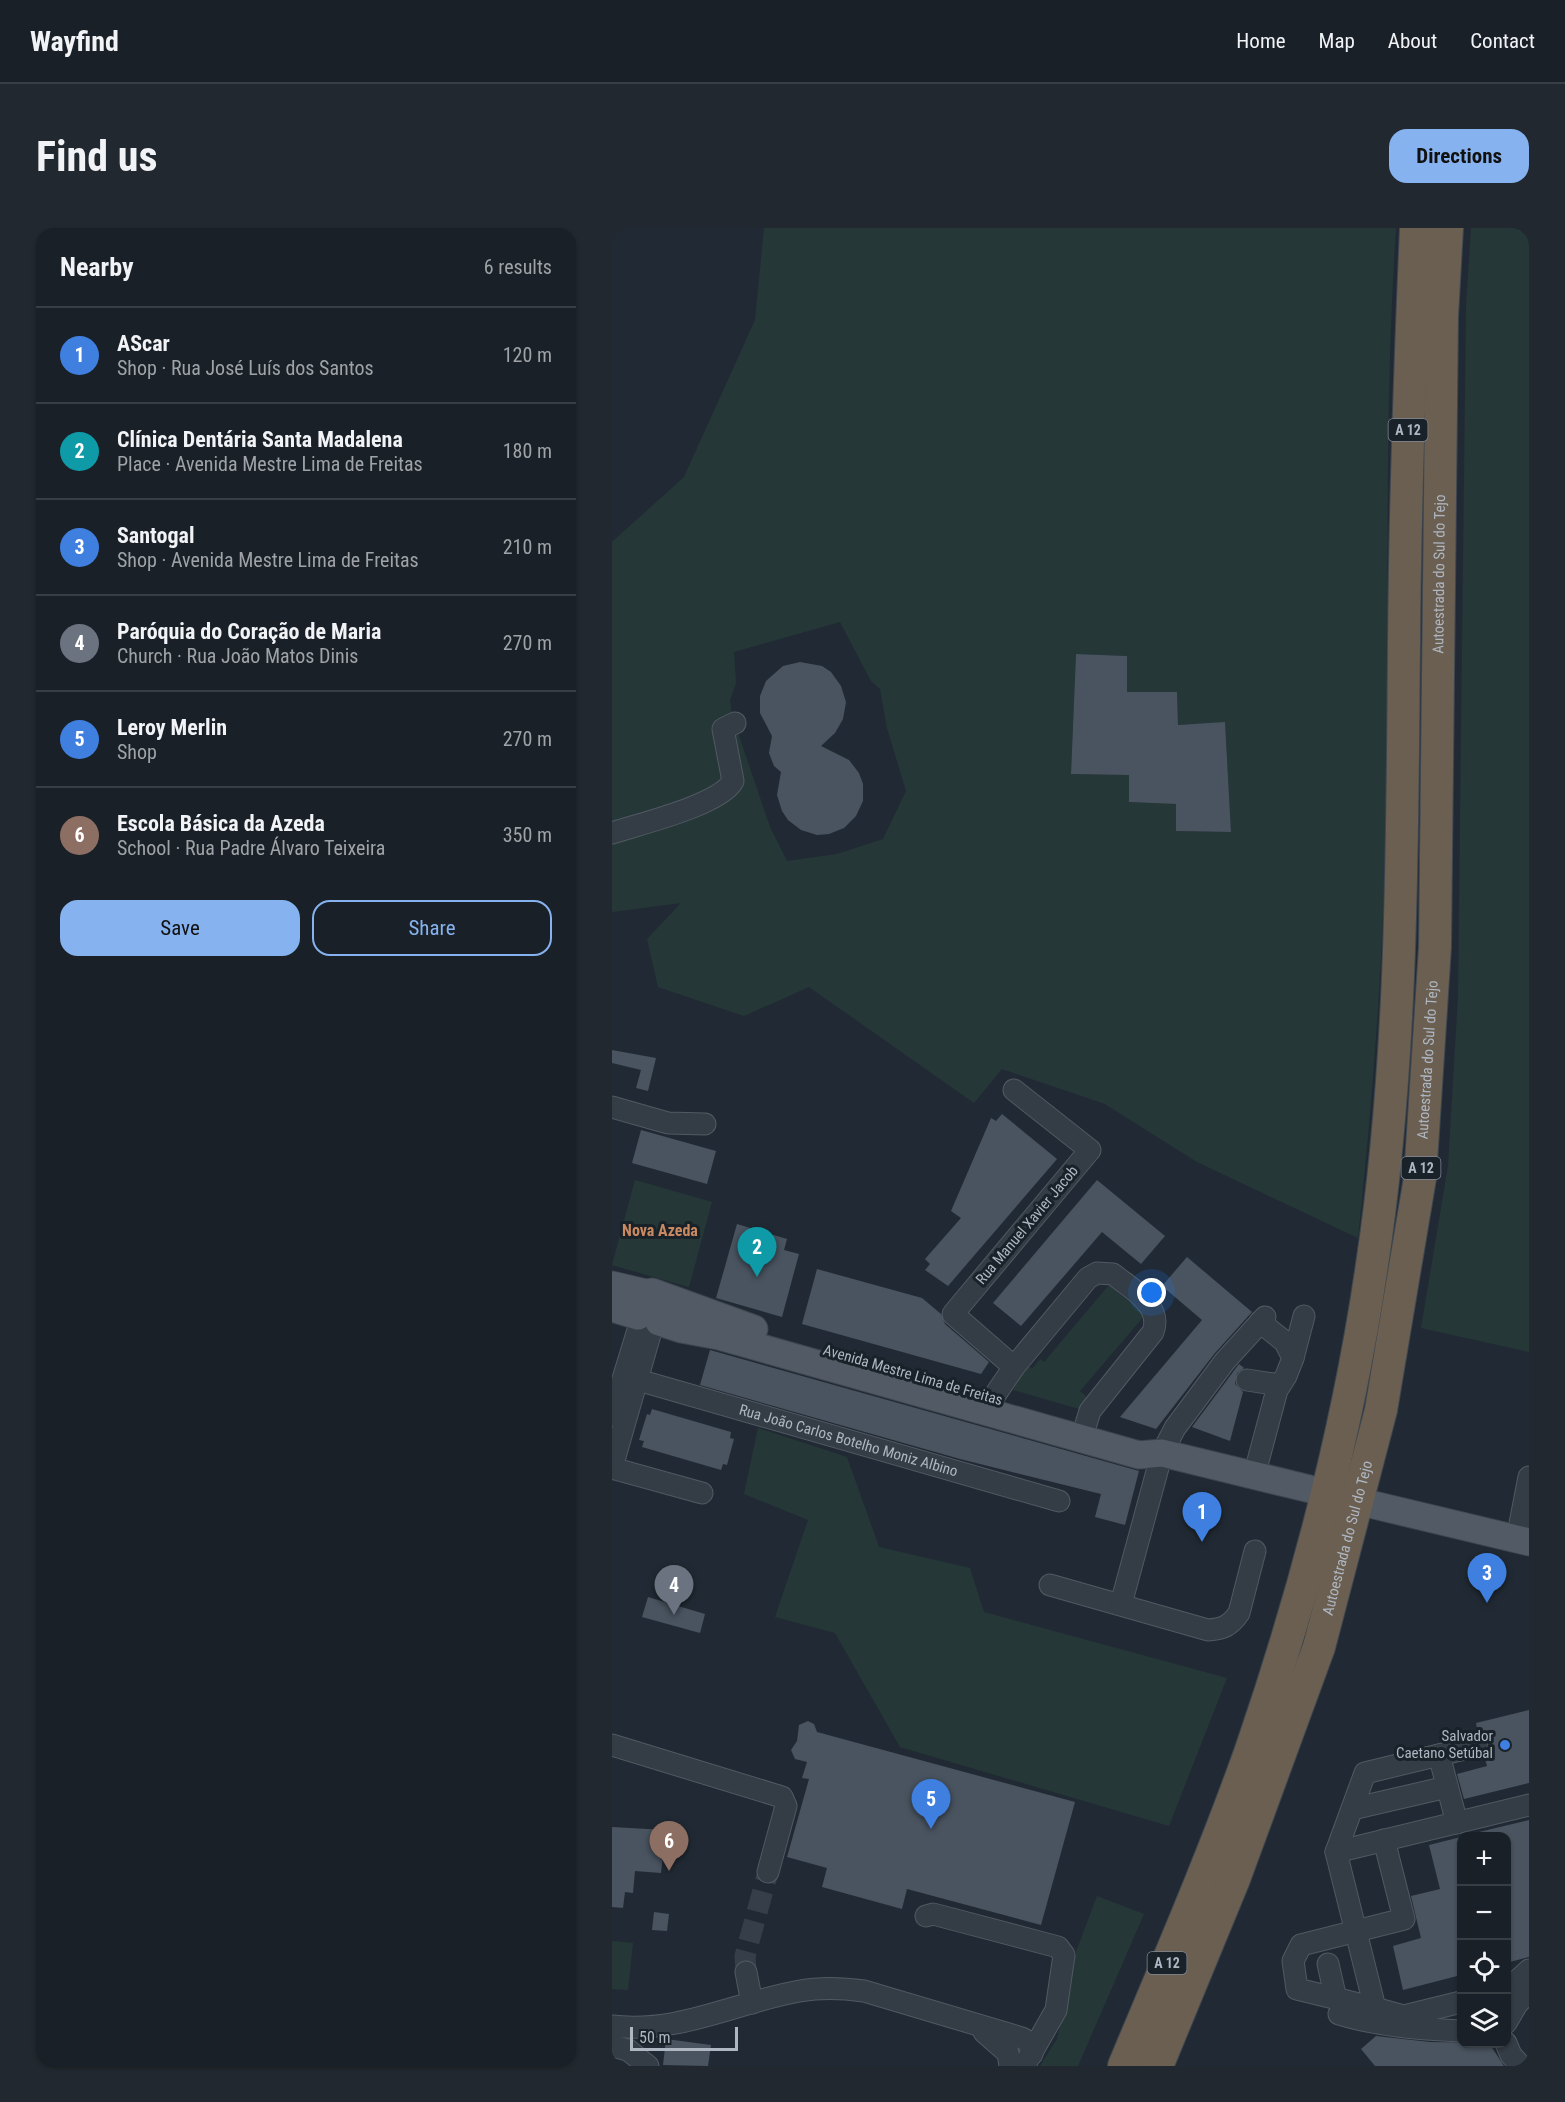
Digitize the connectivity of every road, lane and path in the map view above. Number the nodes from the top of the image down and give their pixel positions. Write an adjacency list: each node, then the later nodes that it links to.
1 (1416, 228): 61 (highway, A 12)
2 (1446, 228): 62 (highway, Autoestrada do Sul do Tejo / A 12)
3 (735, 723): 4 (street)
4 (612, 833)
5 (1014, 1090): 13 (street, Rua Manuel Xavier Jacob)
6 (612, 1107): 7 (street)
7 (705, 1124)
8 (612, 1285): 10 (main road, Avenida Mestre Lima de Freitas)
9 (612, 1308): 10 (main road, Avenida Mestre Lima de Freitas)
10 (650, 1312): 14 (street); 17 (street); 18 (main road, Avenida Mestre Lima de Freitas); 21 (main road, Avenida Mestre Lima de Freitas)
11 (1304, 1316): 12 (street)
12 (1293, 1358): 16 (street); 21 (street)
13 (1014, 1367): 18 (street); 19 (street)
14 (638, 1380): 22 (street); 27 (street, Rua João Carlos Botelho Moniz Albino)
15 (1246, 1380): 16 (street)
16 (1280, 1385): 23 (street)
17 (615, 1390): 20 (street)
18 (993, 1398): 19 (main road, Avenida Mestre Lima de Freitas)
19 (1091, 1414): 21 (main road, Avenida Mestre Lima de Freitas)
20 (612, 1415)
21 (1162, 1453): 23 (main road, Avenida Mestre Lima de Freitas); 32 (street)
22 (612, 1467): 26 (street)
23 (1254, 1476): 25 (main road, Avenida Mestre Lima de Freitas)
24 (1529, 1477): 29 (street)
25 (1310, 1489)
26 (702, 1492)
27 (1059, 1502)
28 (1374, 1505): 29 (main road)
29 (1523, 1540)
30 (1255, 1551): 32 (street)
31 (1050, 1586): 32 (street)
32 (1121, 1604)
33 (612, 1745): 42 (street)
34 (1477, 1746): 35 (street)
35 (1439, 1755): 36 (street); 38 (street)
36 (1447, 1787): 38 (street); 39 (street)
37 (1529, 1805): 39 (street)
38 (1352, 1809): 41 (street)
39 (1457, 1823): 40 (street)
40 (1384, 1840): 41 (street); 44 (street)
41 (1336, 1852): 44 (street)
42 (768, 1872)
43 (926, 1916): 59 (street)
44 (1356, 1931): 52 (street); 53 (street)
45 (1328, 1964): 52 (street)
46 (1529, 1970): 48 (street)
47 (746, 1972): 50 (street)
48 (1511, 1986)
49 (1529, 1992): 54 (street)
50 (752, 2003): 55 (street); 59 (street)
51 (1457, 2003): 53 (street)
52 (1337, 2006): 53 (street); 56 (street)
53 (1375, 2008)
54 (1511, 2014)
55 (612, 2026)
56 (1457, 2031)
57 (620, 2048): 60 (street)
58 (1508, 2048): 63 (street)
59 (1019, 2054)
60 (648, 2066)
61 (1124, 2066)
62 (1157, 2066)
63 (1521, 2066)

